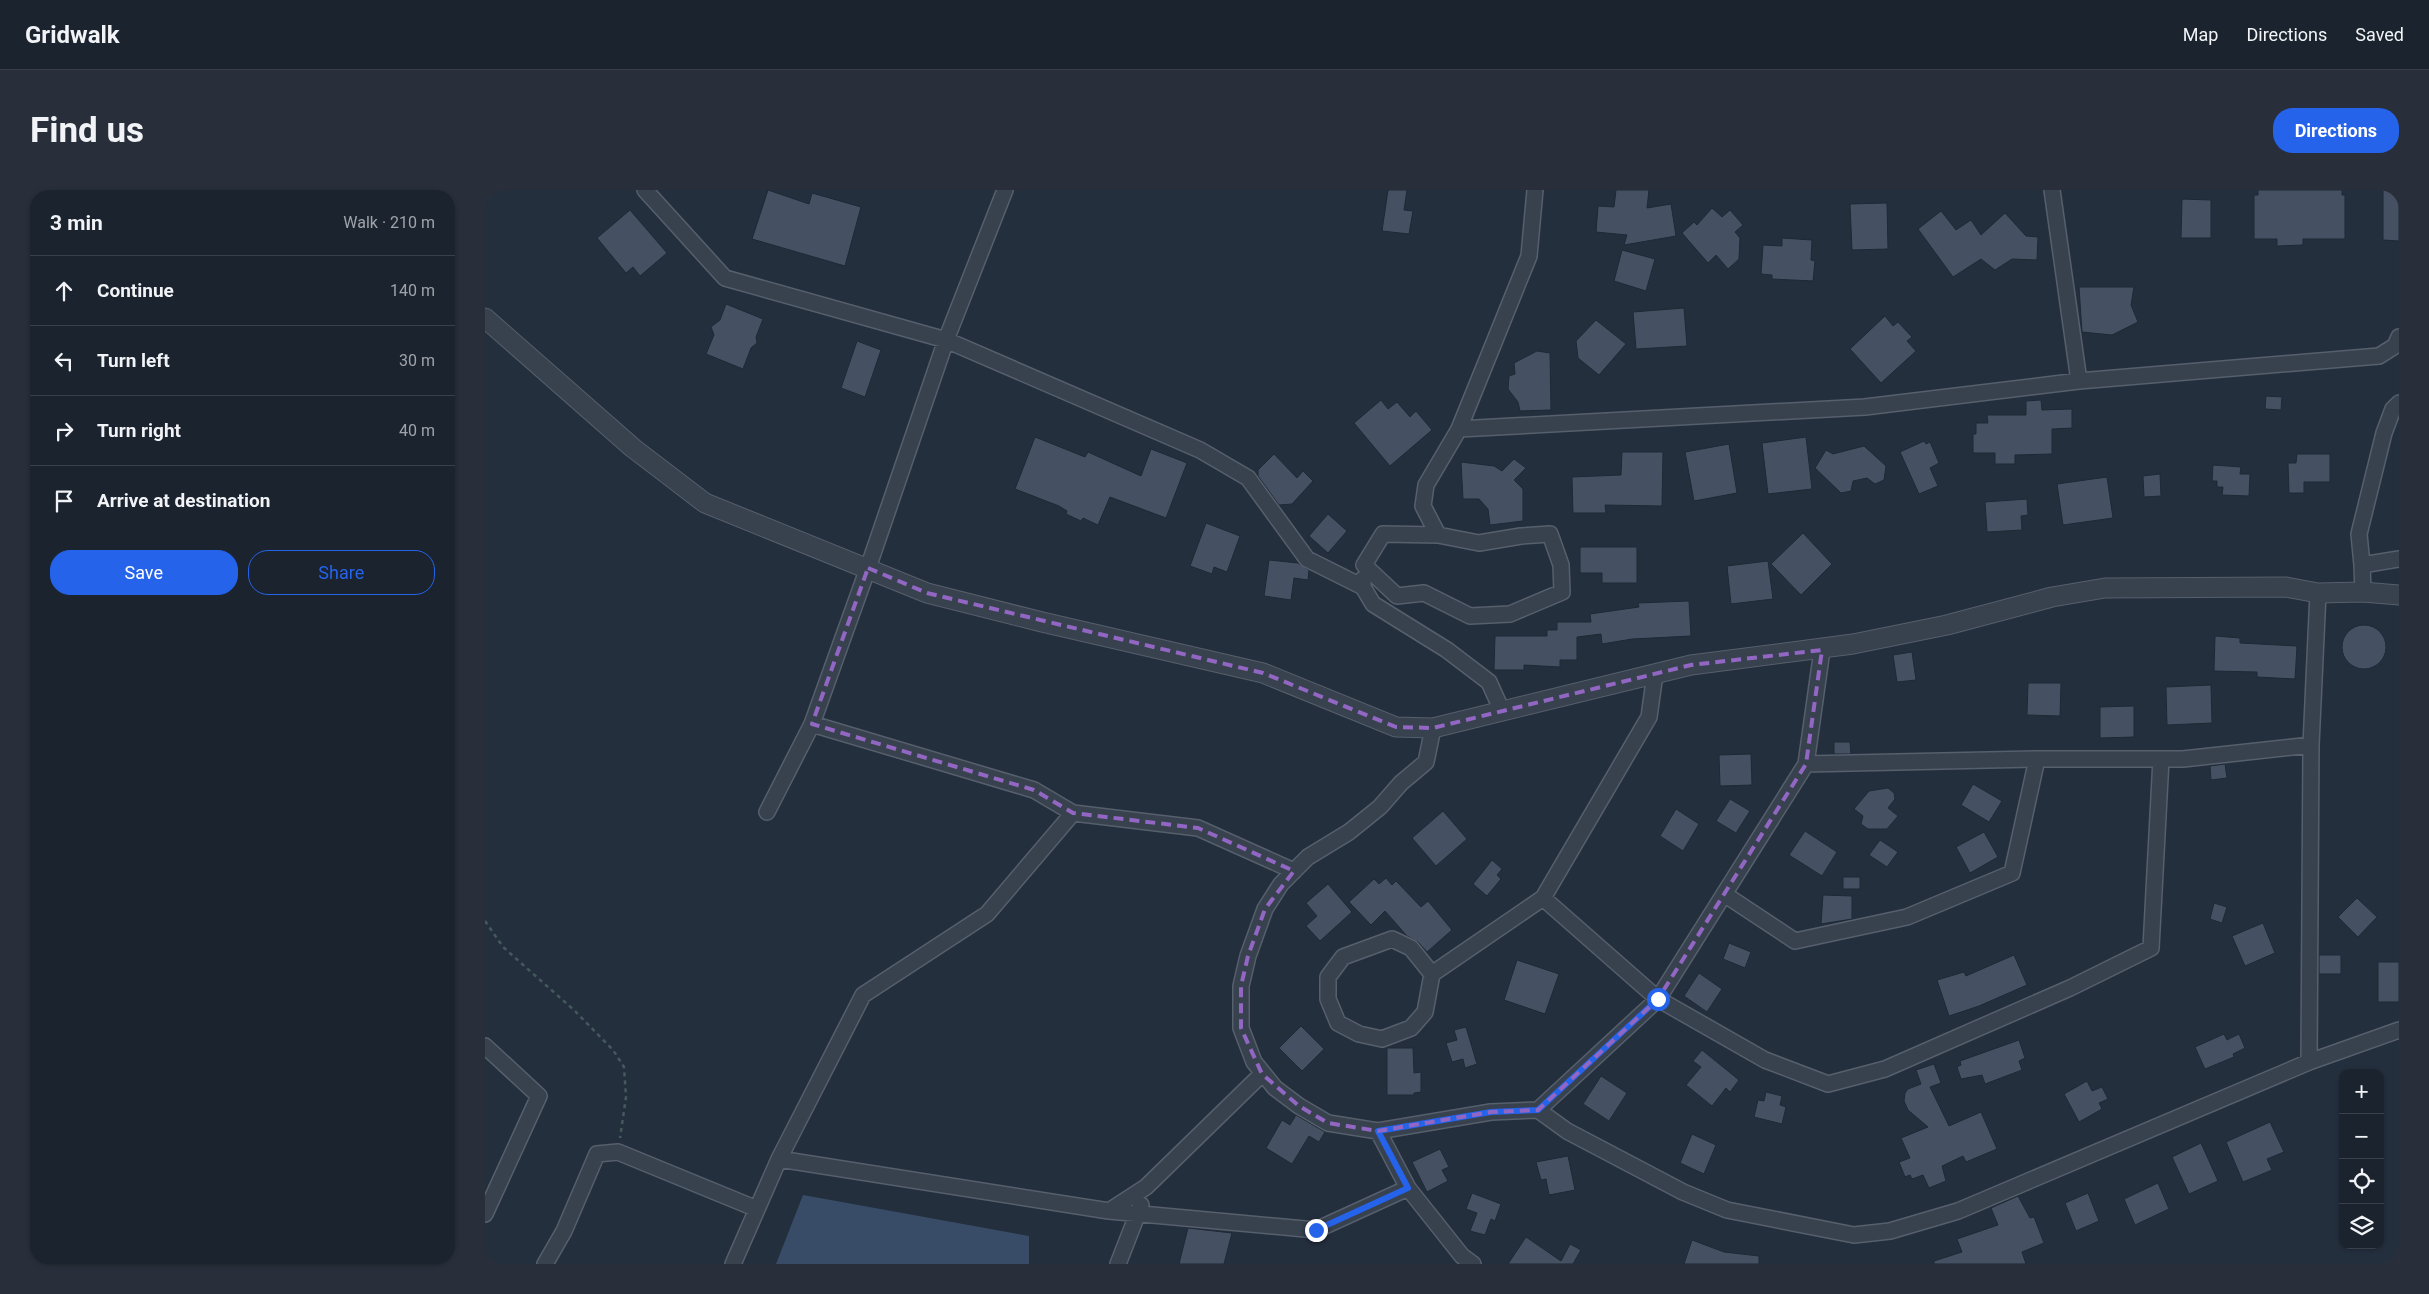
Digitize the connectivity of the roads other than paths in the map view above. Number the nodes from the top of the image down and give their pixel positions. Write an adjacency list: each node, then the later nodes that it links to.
1 (645, 190): 7 (street)
2 (1005, 190): 7 (street)
3 (1535, 190): 10 (street)
4 (2052, 190): 8 (street)
5 (485, 318): 15 (street)
6 (2399, 337): 8 (street)
7 (946, 340): 15 (street); 16 (street)
8 (2079, 381): 10 (street)
9 (2399, 403): 14 (street)
10 (1459, 429): 11 (street)
11 (1437, 535): 13 (street); 13 (street)
12 (2399, 560): 14 (street)
13 (1364, 565): 16 (street)
14 (2361, 565): 17 (street)
15 (868, 568): 23 (street); 24 (street)
16 (1363, 587): 22 (street)
17 (2363, 592): 18 (street); 19 (street)
18 (2318, 593): 20 (street); 25 (street)
19 (2399, 595)
20 (1822, 650): 21 (street); 28 (street)
21 (1655, 674): 22 (street); 33 (street)
22 (1501, 711): 24 (street)
23 (811, 724): 29 (street); 30 (street)
24 (1433, 728): 31 (street)
25 (2311, 745): 27 (street); 38 (street)
26 (2037, 759): 27 (street); 28 (street); 32 (street)
27 (2161, 759): 35 (street)
28 (1806, 764): 32 (street)
29 (767, 812)
30 (1073, 813): 31 (street); 42 (street)
31 (1294, 871): 39 (street)
32 (1724, 894): 35 (street)
33 (1543, 898): 34 (street); 35 (street)
34 (1432, 974): 34 (street)
35 (1658, 999): 40 (street)
36 (2399, 1030): 38 (street)
37 (485, 1046): 47 (street)
38 (2309, 1062): 40 (street)
39 (1262, 1074): 41 (street); 43 (street)
40 (1538, 1110): 41 (street)
41 (1378, 1131): 44 (street)
42 (779, 1159): 45 (street); 46 (street)
43 (1146, 1187): 46 (street); 48 (street)
44 (1408, 1188): 48 (street); 52 (street)
45 (757, 1209): 49 (street); 50 (street)
46 (1109, 1211): 48 (street)
47 (485, 1214)
48 (1139, 1214): 51 (street)
49 (545, 1264)
50 (733, 1264)
51 (1118, 1264)
52 (1473, 1264)

